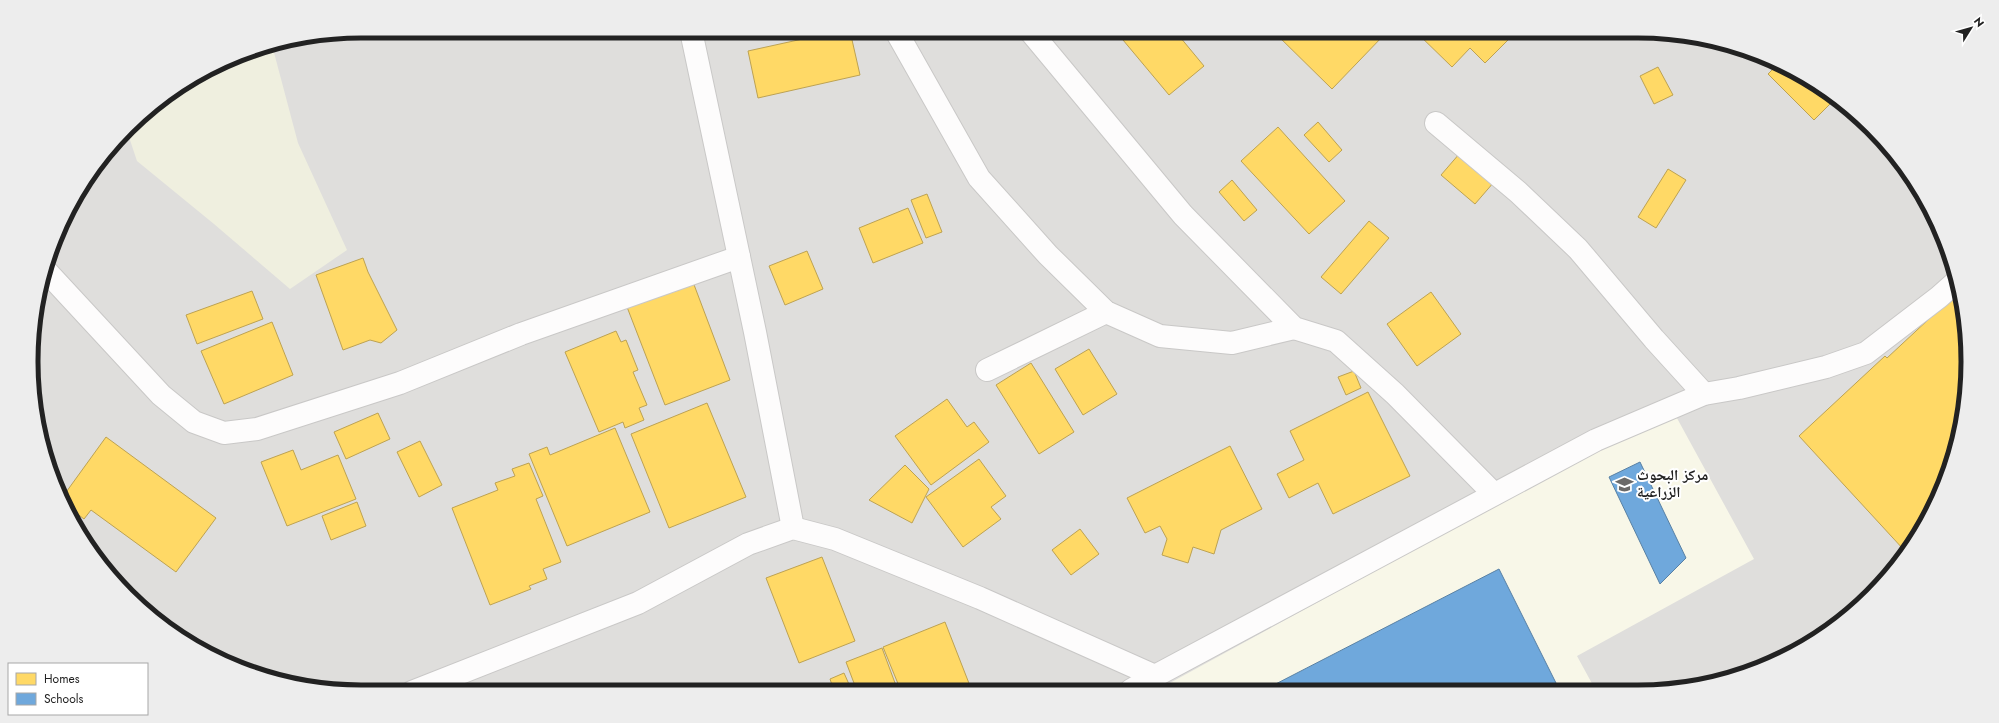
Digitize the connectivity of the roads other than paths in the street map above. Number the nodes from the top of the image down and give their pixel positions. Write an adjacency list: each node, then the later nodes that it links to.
1 (692, 38): 5 (street)
2 (900, 38): 8 (street)
3 (1036, 38): 9 (street)
4 (1436, 123): 11 (street)
5 (739, 257): 6 (street); 13 (street)
6 (50, 275)
7 (1952, 285): 11 (street)
8 (1106, 312): 9 (street); 10 (street)
9 (1294, 328): 12 (street)
10 (987, 370)
11 (1704, 394): 12 (street)
12 (1494, 494): 14 (street)
13 (793, 528): 14 (street); 15 (street)
14 (1155, 676): 16 (street)
15 (430, 685)
16 (1140, 685)

